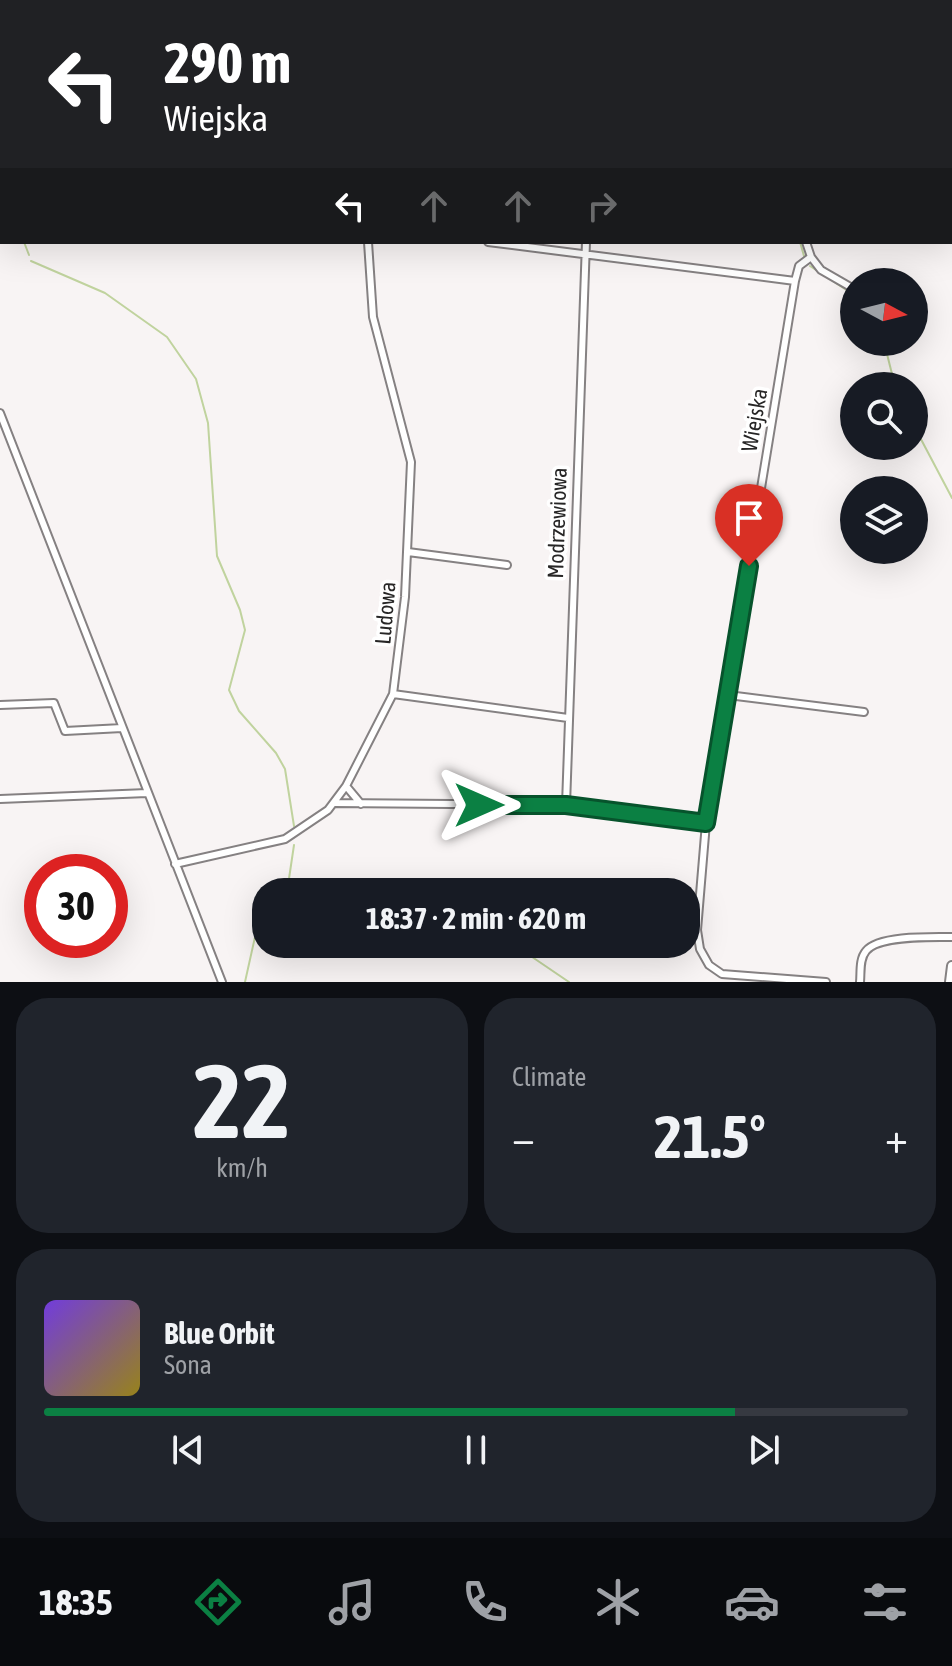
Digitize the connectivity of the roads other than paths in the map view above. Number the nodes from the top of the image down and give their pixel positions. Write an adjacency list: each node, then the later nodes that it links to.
1 (368, 244): 10 (street, Ludowa)
2 (506, 244): 5 (street)
3 (586, 244): 5 (street, Modrzewiowa)
4 (807, 244): 6 (street)
5 (586, 253): 7 (street); 16 (street, Modrzewiowa)
6 (811, 257): 7 (street, Wiejska); 8 (street)
7 (795, 281): 13 (street, Wiejska)
8 (840, 281)
9 (0, 413): 17 (street)
10 (408, 552): 11 (street); 12 (street, Ludowa)
11 (507, 565)
12 (393, 694): 16 (street); 18 (street, Ludowa)
13 (728, 695): 15 (street); 24 (street, Wiejska)
14 (0, 705): 17 (street)
15 (864, 712)
16 (568, 718): 23 (street, Modrzewiowa)
17 (122, 728): 19 (street)
18 (346, 786): 21 (street, Ludowa); 22 (street)
19 (147, 793): 20 (street); 25 (street)
20 (0, 799)
21 (335, 803): 22 (street); 25 (street, Ludowa)
22 (361, 804): 23 (street)
23 (566, 805): 24 (street)
24 (706, 823): 29 (street, Wiejska)
25 (175, 864): 28 (street)
26 (952, 937): 30 (street)
27 (952, 966): 31 (main road)
28 (222, 982)
29 (826, 982)
30 (860, 982)
31 (950, 982)

